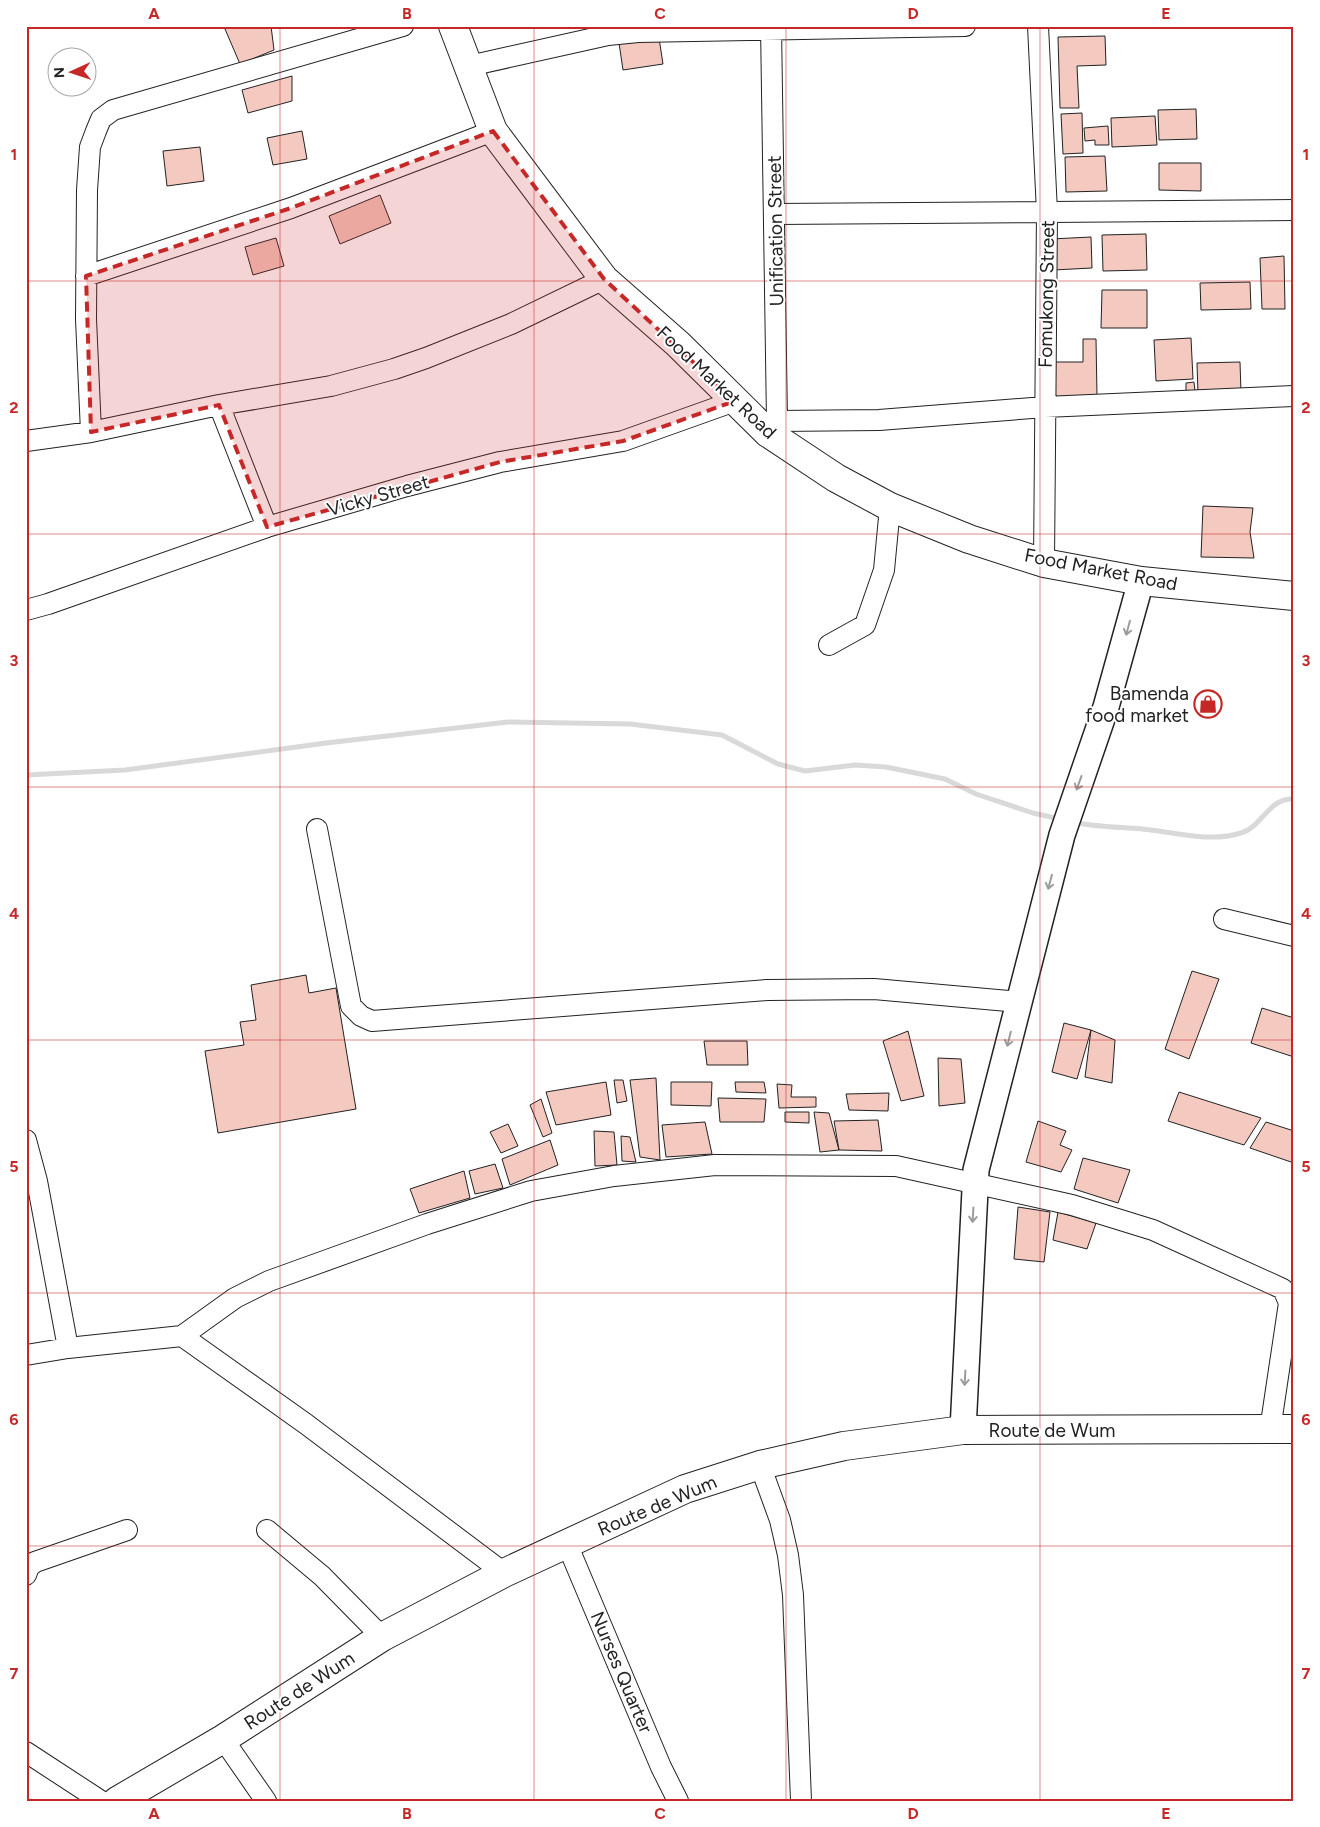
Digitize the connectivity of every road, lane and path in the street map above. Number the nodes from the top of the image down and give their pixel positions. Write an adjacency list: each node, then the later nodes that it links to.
1 (403, 26): 11 (street)
2 (453, 26): 6 (highway, Food Market Road)
3 (965, 26): 5 (street)
4 (1038, 26): 9 (street, Fomukong Street)
5 (772, 28): 6 (street); 10 (street, Unification Street)
6 (469, 66): 7 (highway, Food Market Road)
7 (493, 131): 11 (street); 12 (highway, Food Market Road)
8 (1294, 210): 9 (street)
9 (1047, 212): 10 (street); 16 (street, Fomukong Street)
10 (775, 214): 17 (street, Unification Street)
11 (86, 276): 18 (street)
12 (604, 279): 14 (highway, Food Market Road); 15 (street)
13 (1294, 396): 16 (street)
14 (735, 401): 17 (highway, Food Market Road); 21 (street, Vicky Street)
15 (219, 404): 18 (street); 21 (street)
16 (1045, 407): 17 (street); 22 (street, Fomukong Street)
17 (773, 427): 20 (highway, Food Market Road)
18 (91, 432): 19 (street)
19 (26, 441)
20 (890, 507): 22 (highway, Food Market Road); 26 (street)
21 (266, 527): 25 (street, Vicky Street)
22 (1044, 562): 23 (highway, Food Market Road)
23 (1141, 581): 24 (highway, Food Market Road); 30 (main road, one-way to 30)
24 (1294, 596)
25 (26, 610)
26 (829, 646)
27 (317, 829): 30 (street)
28 (1224, 919): 29 (street)
29 (1294, 936)
30 (1018, 1002): 32 (main road, one-way to 32)
31 (26, 1140): 34 (street)
32 (975, 1184): 33 (street); 36 (street); 37 (main road, one-way to 37)
33 (182, 1336): 34 (street); 42 (street)
34 (68, 1348): 35 (street)
35 (26, 1356)
36 (1282, 1429): 37 (highway, Route de Wum)
37 (963, 1430): 38 (highway, Route de Wum)
38 (760, 1465): 41 (highway, Route de Wum); 51 (street)
39 (127, 1530): 43 (street)
40 (267, 1530): 44 (street)
41 (567, 1544): 42 (highway, Route de Wum); 50 (street, Nurses Quarter)
42 (504, 1573): 44 (highway, Route de Wum)
43 (26, 1575)
44 (382, 1637): 45 (highway, Route de Wum)
45 (223, 1739): 48 (highway, Route de Wum); 49 (street)
46 (26, 1752): 47 (street)
47 (101, 1801)
48 (117, 1801)
49 (266, 1801)
50 (678, 1801)
51 (801, 1801)

